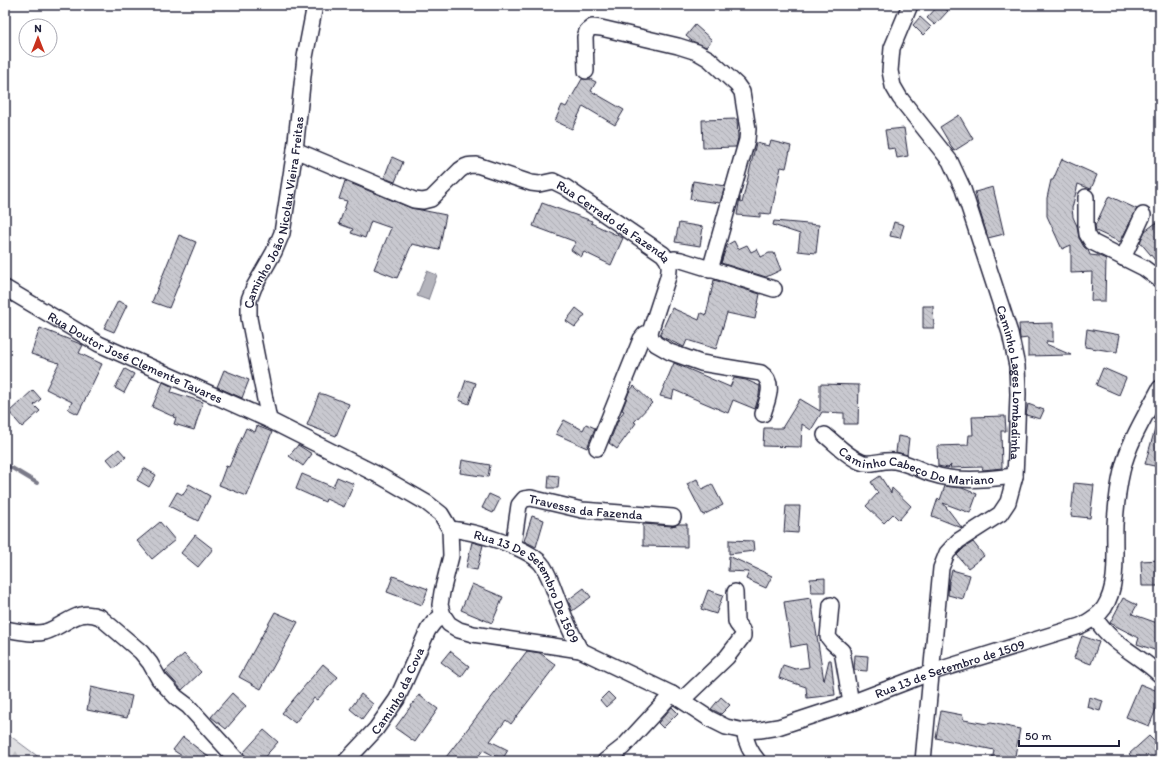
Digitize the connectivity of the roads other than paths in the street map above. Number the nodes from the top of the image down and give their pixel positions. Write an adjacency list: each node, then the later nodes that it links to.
1 (315, 5): 4 (street, Caminho João Nicolau Vieira Freitas)
2 (910, 5): 19 (street, Caminho Lages Lombadinha)
3 (586, 71): 9 (street)
4 (295, 150): 8 (street, Rua Cerrado da Fazenda); 16 (street, Caminho João Nicolau Vieira Freitas)
5 (1086, 197): 7 (street)
6 (1143, 215): 7 (street)
7 (1123, 258): 10 (street)
8 (669, 260): 9 (street); 13 (street, Rua Cerrado da Fazenda)
9 (710, 270): 12 (street)
10 (1160, 280)
11 (5, 288): 16 (street, Rua Doutor José Clemente Tavares)
12 (774, 289)
13 (650, 332): 15 (street); 18 (street, Rua Cerrado da Fazenda)
14 (1160, 388): 26 (street, Rua 13 de Setembro de 1509)
15 (762, 414)
16 (269, 420): 21 (street, Rua Doutor José Clemente Tavares)
17 (825, 435): 19 (street, Caminho Cabeço Do Mariano)
18 (596, 448)
19 (1015, 476): 30 (street, Caminho Lages Lombadinha)
20 (673, 517): 22 (street, Travessa da Fazenda)
21 (450, 529): 22 (street, Rua 13 De Setembro De 1509); 25 (street, Rua 13 De Setembro De 1509)
22 (513, 546): 28 (street, Rua 13 De Setembro De 1509)
23 (735, 592): 31 (street)
24 (831, 605): 32 (street)
25 (443, 615): 28 (street, Rua 13 De Setembro De 1509); 35 (street, Caminho da Cova)
26 (1095, 618): 29 (street); 30 (street, Rua 13 de Setembro de 1509)
27 (5, 629): 34 (street)
28 (580, 650): 31 (street, Rua 13 de Setembro de 1509)
29 (1158, 670)
30 (932, 672): 32 (street, Rua 13 de Setembro de 1509); 38 (street, Caminho Lages Lombadinha)
31 (677, 697): 33 (street, Rua 13 de Setembro de 1509); 36 (street)
32 (851, 703): 33 (street, Rua 13 de Setembro de 1509)
33 (744, 731): 37 (street)
34 (238, 761)
35 (346, 761)
36 (605, 761)
37 (758, 761)
38 (923, 761)

